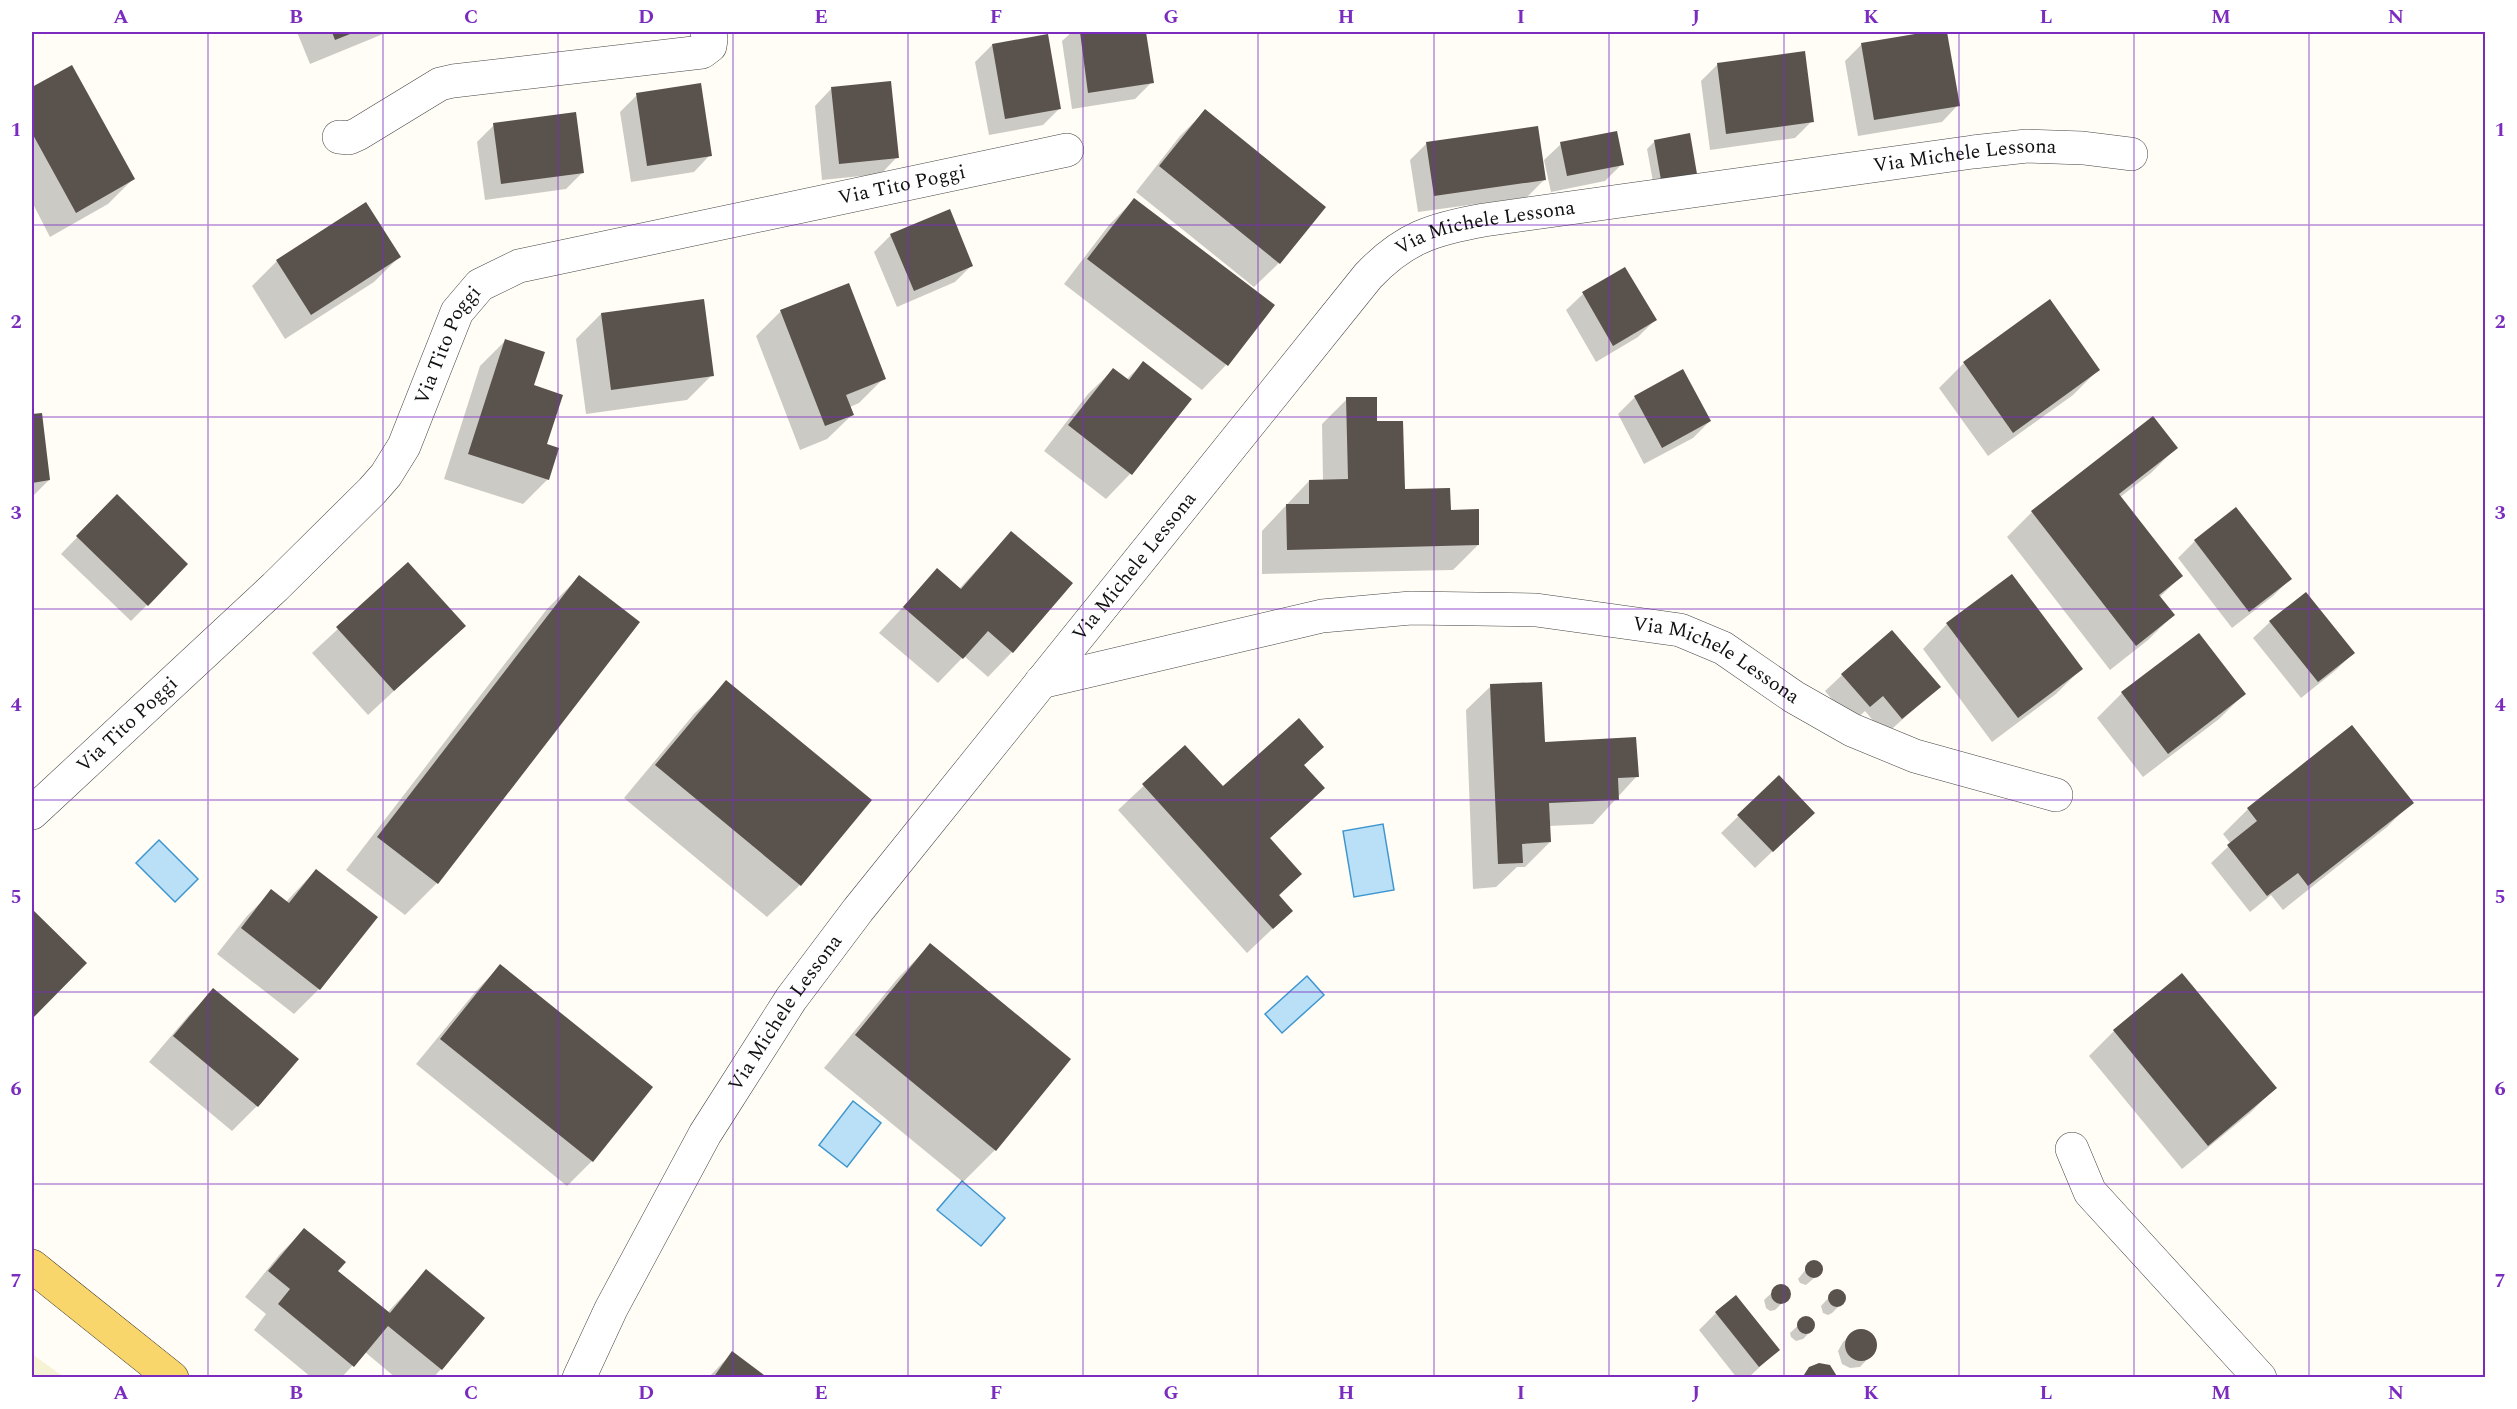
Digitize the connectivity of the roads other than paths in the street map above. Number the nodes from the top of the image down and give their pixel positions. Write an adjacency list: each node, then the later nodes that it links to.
1 (707, 32): 2 (street)
2 (339, 137)
3 (1067, 150): 7 (street, Via Tito Poggi)
4 (2131, 154): 5 (street, Via Michele Lessona)
5 (1041, 682): 6 (street, Via Michele Lessona); 11 (street, Via Michele Lessona)
6 (2055, 795)
7 (32, 813)
8 (2072, 1149): 12 (street)
9 (32, 1266): 10 (main road)
10 (172, 1377)
11 (579, 1377)
12 (2260, 1377)

